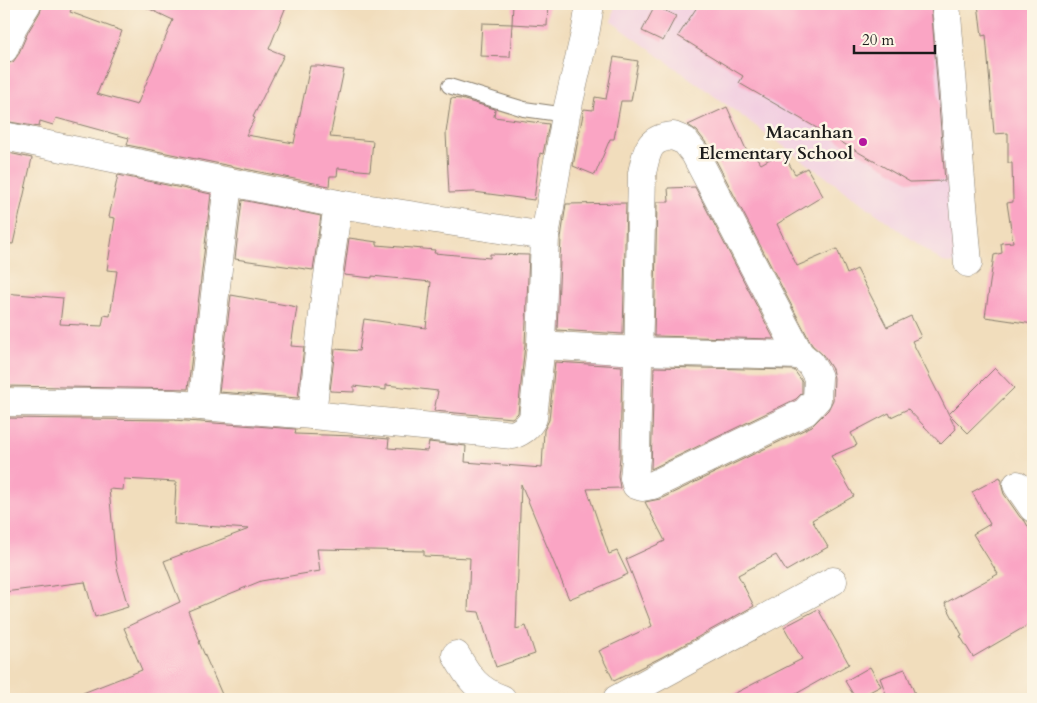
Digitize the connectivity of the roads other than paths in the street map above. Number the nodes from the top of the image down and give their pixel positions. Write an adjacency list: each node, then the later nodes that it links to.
1 (27, 4): 4 (street)
2 (590, 4): 6 (street)
3 (946, 4): 11 (street)
4 (4, 49)
5 (449, 86): 6 (lane)
6 (566, 115): 10 (street)
7 (4, 136): 8 (street)
8 (228, 183): 9 (street); 16 (street)
9 (338, 204): 10 (street); 17 (street)
10 (545, 236): 12 (street)
11 (968, 263)
12 (541, 345): 13 (street); 17 (street)
13 (637, 351): 14 (street); 14 (street); 14 (street)
14 (800, 355)
15 (4, 402): 16 (street)
16 (202, 406): 17 (street)
17 (312, 415)
18 (1017, 485): 19 (street)
19 (1033, 508)
20 (833, 581): 23 (street)
21 (456, 655): 22 (street)
22 (502, 699)
23 (617, 699)

